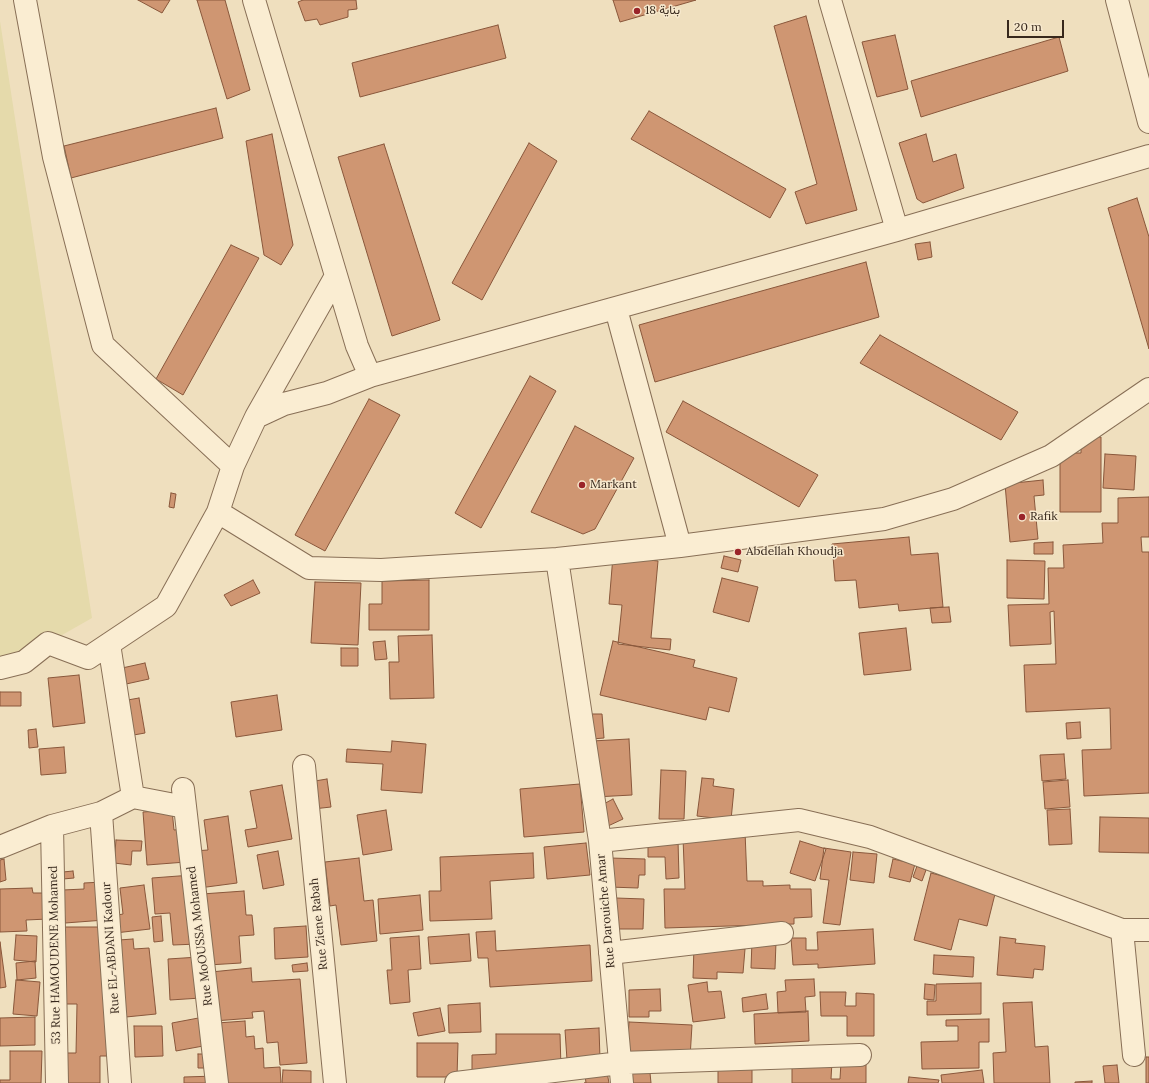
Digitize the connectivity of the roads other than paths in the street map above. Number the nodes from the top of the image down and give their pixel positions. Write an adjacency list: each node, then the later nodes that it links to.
1 (25, 0): 13 (street)
2 (254, 0): 8 (street)
3 (830, 0): 7 (street)
4 (1117, 0): 5 (street)
5 (1149, 122)
6 (1149, 156): 7 (street)
7 (897, 230): 9 (street)
8 (336, 276): 10 (street); 12 (street)
9 (616, 309): 10 (street); 15 (street)
10 (370, 376): 12 (street)
11 (1149, 389): 15 (street)
12 (256, 417): 13 (street)
13 (233, 466): 14 (street)
14 (218, 512): 16 (street); 17 (street)
15 (680, 546): 16 (street)
16 (557, 558): 23 (street, Rue Darouiche Amar)
17 (109, 644): 18 (street); 20 (street)
18 (0, 668)
19 (304, 766): 35 (street, Rue Ziene Rabah)
20 (133, 797): 21 (street); 34 (street, Rue MoOUSSA Mohamed)
21 (101, 813): 22 (street); 33 (street, Rue EL-ABDANI Kadour)
22 (52, 826): 24 (street); 32 (street, 53 Rue HAMOUDENE Mohamed)
23 (600, 841): 25 (street); 28 (street, Rue Darouiche Amar)
24 (0, 847)
25 (1122, 930): 26 (street); 30 (street)
26 (1149, 930)
27 (782, 933): 28 (street)
28 (610, 953): 31 (street, Rue Darouiche Amar)
29 (860, 1055): 31 (street)
30 (1134, 1055)
31 (621, 1073): 36 (street)
32 (57, 1083)
33 (120, 1083)
34 (217, 1083)
35 (335, 1083)
36 (456, 1083)

